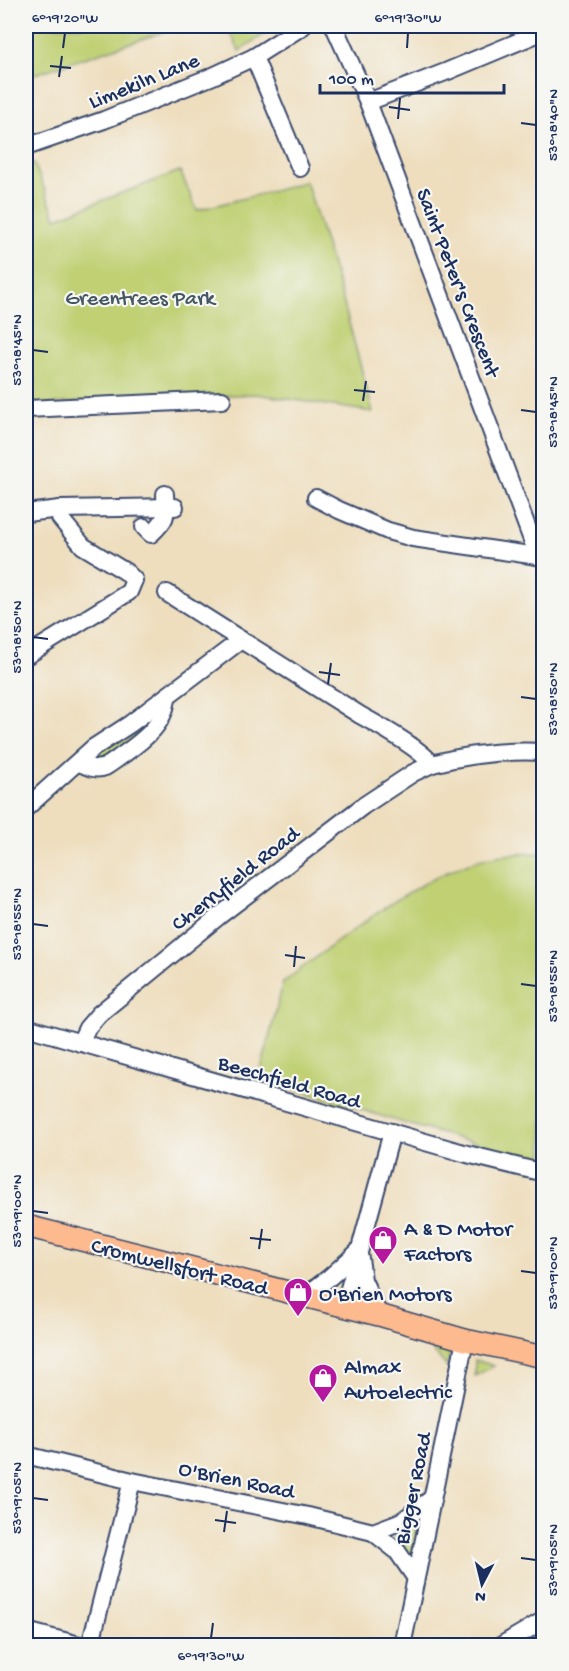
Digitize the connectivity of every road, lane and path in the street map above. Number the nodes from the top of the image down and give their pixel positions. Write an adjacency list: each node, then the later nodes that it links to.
1 (303, 26): 4 (street, Limekiln Lane)
2 (334, 26): 5 (street, Saint Peter's Crescent)
3 (543, 31): 5 (street)
4 (254, 57): 6 (street, Limekiln Lane); 7 (street)
5 (368, 102): 14 (street, Saint Peter's Crescent)
6 (26, 147)
7 (300, 168)
8 (222, 400): 9 (street)
9 (26, 409)
10 (316, 498): 14 (street)
11 (60, 509): 12 (street); 13 (street); 17 (street)
12 (26, 513)
13 (144, 527)
14 (541, 556)
15 (167, 593): 16 (street)
16 (241, 639): 19 (street); 20 (street)
17 (26, 656)
18 (543, 752): 19 (street, Cherryfield Road)
19 (432, 764): 24 (street, Cherryfield Road)
20 (47, 789): 21 (street); 22 (street)
21 (26, 791)
22 (26, 808)
23 (26, 1027): 24 (street, Beechfield Road)
24 (80, 1043): 25 (street, Beechfield Road)
25 (392, 1132): 26 (street, Beechfield Road); 28 (street)
26 (543, 1173)
27 (26, 1226): 29 (main road, Cromwellsfort Road)
28 (359, 1251): 29 (street); 30 (street); 31 (street)
29 (304, 1297): 30 (main road, Cromwellsfort Road)
30 (344, 1307): 31 (main road, Cromwellsfort Road)
31 (379, 1316): 32 (main road, Cromwellsfort Road)
32 (465, 1340): 33 (main road, Cromwellsfort Road); 36 (street, Bigger Road)
33 (543, 1357)
34 (26, 1455): 35 (street, O'Brien Road)
35 (132, 1481): 37 (street, O'Brien Road); 42 (street)
36 (431, 1499): 37 (street); 38 (street, Bigger Road)
37 (373, 1532): 38 (street)
38 (415, 1576): 43 (street, Bigger Road)
39 (543, 1620): 44 (street)
40 (26, 1631): 41 (street)
41 (83, 1646)
42 (90, 1646)
43 (402, 1646)
44 (500, 1646)

